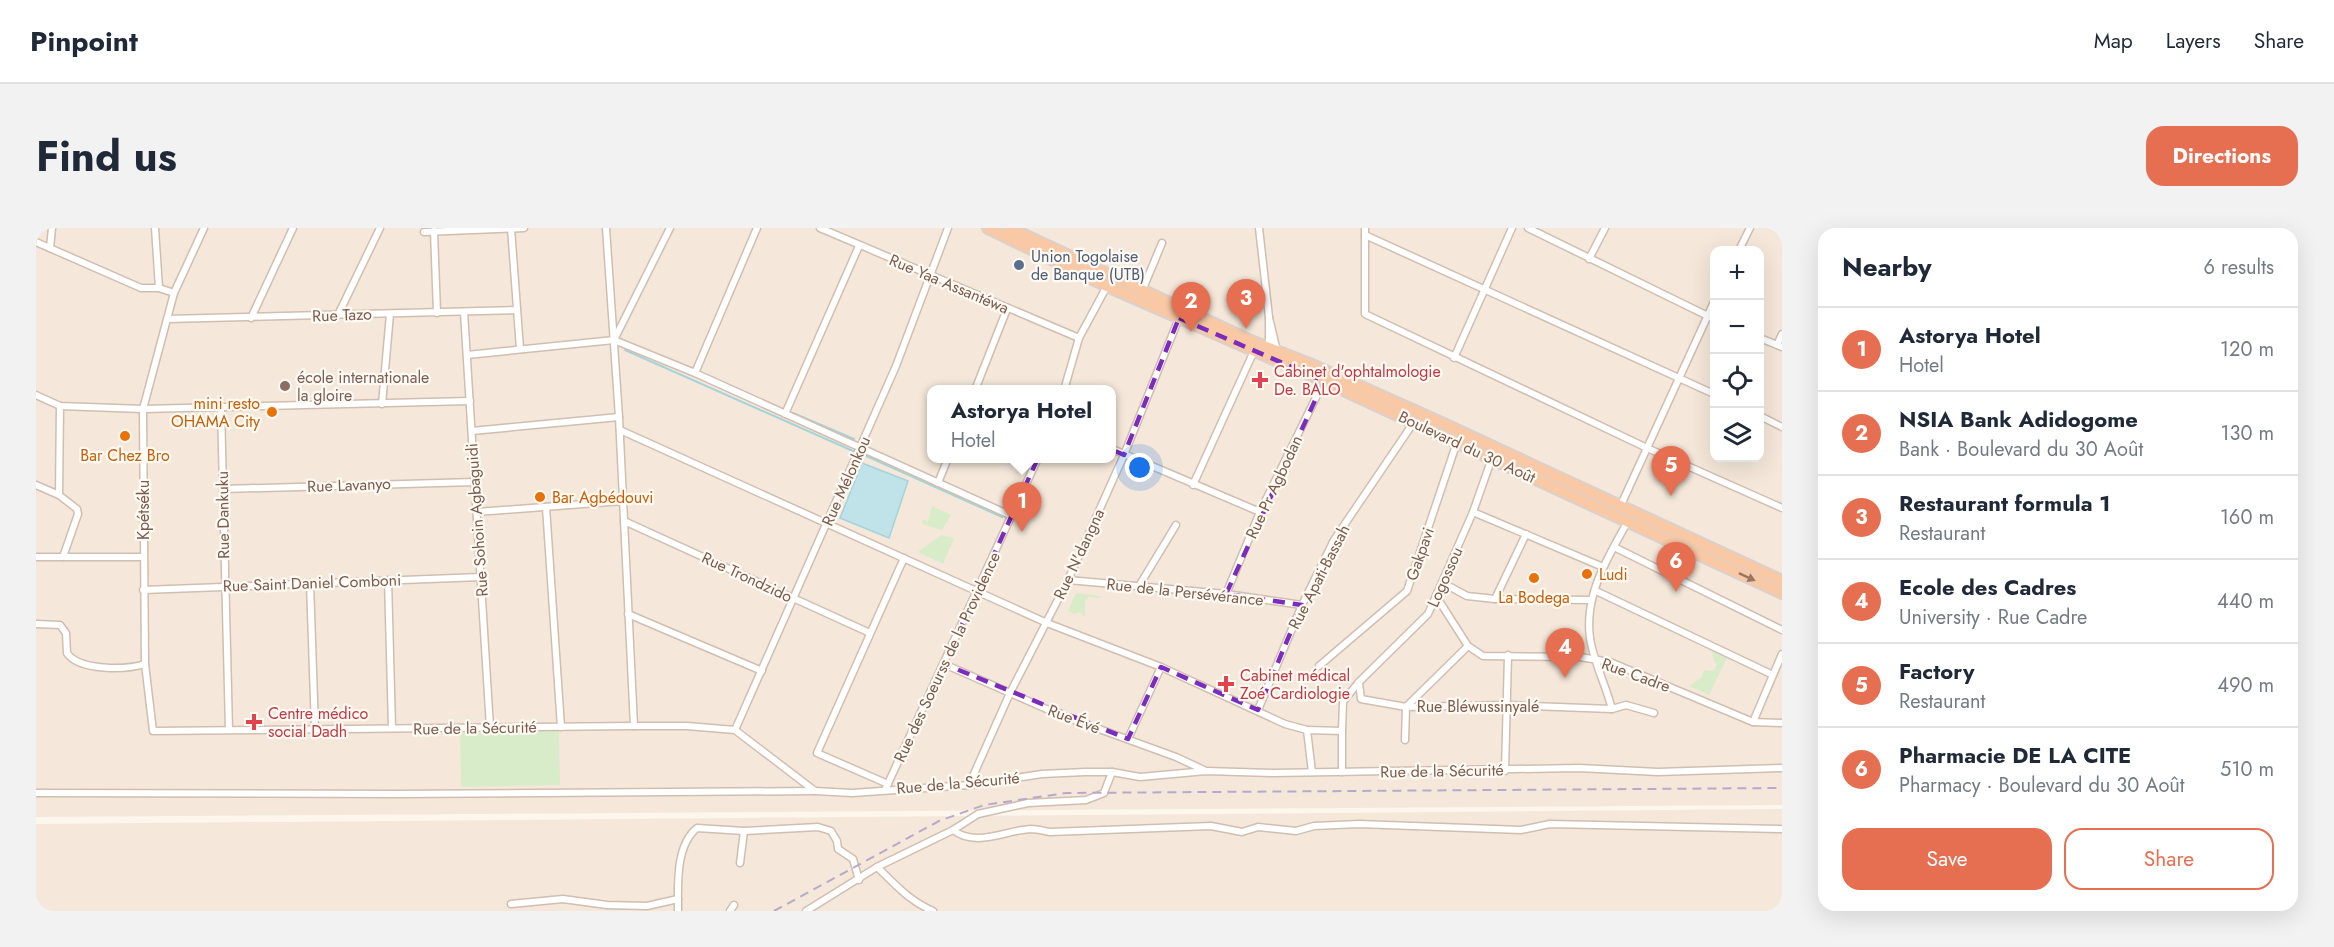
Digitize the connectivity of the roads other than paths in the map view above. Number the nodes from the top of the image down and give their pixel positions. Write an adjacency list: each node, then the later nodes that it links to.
1 (52, 228): 27 (street)
2 (155, 228): 31 (street)
3 (204, 228): 34 (street, Kpétséku)
4 (293, 228): 41 (street)
5 (380, 228): 40 (street)
6 (511, 228): 7 (street); 20 (street); 36 (street)
7 (524, 228)
8 (606, 228): 48 (street)
9 (670, 228): 48 (street)
10 (757, 228): 56 (street)
11 (820, 228): 25 (street, Rue Yaa Assantéwa)
12 (948, 228): 29 (street, Rue Mélonkou)
13 (988, 228): 30 (highway, Boulevard du 30 Août)
14 (1009, 228): 33 (highway, Boulevard du 30 Août)
15 (1259, 228): 53 (street)
16 (1512, 228): 32 (street)
17 (1528, 228): 28 (street)
18 (1605, 228): 28 (street)
19 (1750, 228): 26 (street)
20 (434, 231): 21 (street); 38 (street)
21 (424, 232)
22 (1365, 232): 32 (street); 55 (street)
23 (36, 242): 27 (street)
24 (1162, 243): 33 (street)
25 (859, 246): 29 (street, Rue Yaa Assantéwa); 68 (street)
26 (1741, 246)
27 (50, 248): 31 (street)
28 (1589, 259): 43 (street)
29 (930, 275): 35 (street, Rue Yaa Assantéwa); 76 (street, Rue Mélonkou)
30 (1107, 286): 42 (highway, Boulevard du 30 Août); 47 (street)
31 (159, 288): 34 (street)
32 (1484, 288): 55 (street); 57 (street)
33 (1142, 291): 53 (highway, Boulevard du 30 Août)
34 (174, 293): 44 (street, Kpétséku)
35 (1007, 309): 47 (street, Rue Yaa Assantéwa); 59 (street)
36 (517, 310): 37 (street, Rue Tazo); 51 (street)
37 (464, 312): 38 (street, Rue Tazo); 54 (street, Rue Sohoin Agbaguidi)
38 (437, 313): 39 (street, Rue Tazo)
39 (390, 314): 40 (street, Rue Tazo); 64 (street)
40 (338, 315): 41 (street, Rue Tazo)
41 (252, 318): 44 (street, Rue Tazo)
42 (1179, 318): 52 (highway, Boulevard du 30 Août); 79 (street, Rue N'dangna)
43 (1710, 318)
44 (167, 319): 67 (street, Kpétséku)
45 (1710, 320): 57 (street)
46 (1782, 334): 50 (street)
47 (1079, 338): 60 (street)
48 (614, 340): 51 (street); 56 (street); 69 (street)
49 (1764, 340): 50 (street)
50 (1779, 346)
51 (520, 349): 54 (street)
52 (1254, 351): 53 (highway, Boulevard du 30 Août); 86 (street)
53 (1272, 353): 58 (highway, Boulevard du 30 Août); 95 (highway, Boulevard du 30 Août)
54 (467, 355): 63 (street, Rue Sohoin Agbaguidi)
55 (1454, 358): 77 (street)
56 (695, 373): 68 (street)
57 (1680, 377): 61 (street); 77 (street)
58 (1324, 381): 71 (highway, Boulevard du 30 Août); 93 (street, Rue Pr Agbodan)
59 (977, 385)
60 (1065, 385)
61 (1710, 392)
62 (36, 395): 65 (street)
63 (470, 401): 64 (street); 74 (street, Rue Sohoin Agbaguidi)
64 (382, 404): 66 (street)
65 (60, 406): 67 (street); 88 (street)
66 (221, 408): 67 (street); 87 (street, Rue Dankuku)
67 (144, 409): 103 (street, Kpétséku)
68 (785, 414): 76 (street)
69 (619, 417): 73 (street); 74 (street)
70 (1764, 418): 72 (street)
71 (1414, 422): 75 (highway, Boulevard du 30 Août); 125 (street, Rue Apati-Bassah)
72 (1782, 427)
73 (620, 430): 89 (street); 99 (street)
74 (472, 431): 83 (street, Rue Sohoin Agbaguidi)
75 (1457, 442): 80 (highway, Boulevard du 30 Août); 137 (street, Gakpavi)
76 (861, 448): 84 (street); 99 (street, Rue Mélonkou)
77 (1647, 448): 91 (street); 95 (street)
78 (1116, 451): 79 (street)
79 (1124, 455): 86 (street); 110 (street, Rue N'dangna)
80 (1492, 458): 94 (street, Logossou); 95 (highway, Boulevard du 30 Août)
81 (946, 463): 84 (street)
82 (1036, 463): 96 (street, Rue des Soeurss de la Providence)
83 (475, 482): 87 (street, Rue Lavanyo); 92 (street, Rue Sohoin Agbaguidi)
84 (938, 483): 96 (street)
85 (36, 485): 88 (street)
86 (1193, 485): 93 (street)
87 (223, 489): 115 (street, Rue Dankuku)
88 (59, 495): 105 (street)
89 (623, 501): 90 (street); 98 (street)
90 (546, 507): 92 (street); 152 (street)
91 (1782, 508)
92 (477, 512): 108 (street, Rue Sohoin Agbaguidi)
93 (1260, 512): 120 (street, Rue Pr Agbodan)
94 (1473, 512): 101 (street); 113 (street, Logossou)
95 (1618, 512): 97 (highway, Boulevard du 30 Août)
96 (1012, 516): 117 (street, Rue des Soeurss de la Providence)
97 (1630, 517): 102 (street); 111 (highway, Boulevard du 30 Août); 119 (highway, Boulevard du 30 Août, one-way to 119)
98 (624, 521): 122 (street, Rue Trondzido); 126 (street)
99 (827, 523): 106 (street); 122 (street, Rue Mélonkou)
100 (1176, 525): 114 (street)
101 (1526, 534): 107 (street); 123 (street)
102 (1614, 547): 107 (street); 129 (street)
103 (142, 556): 105 (street); 116 (street, Kpétséku)
104 (36, 557): 105 (street)
105 (63, 557)
106 (904, 558): 117 (street); 130 (street)
107 (1603, 567): 118 (street)
108 (481, 576): 109 (street, Rue Saint Daniel Comboni); 151 (street, Rue Sohoin Agbaguidi)
109 (388, 580): 112 (street, Rue Saint Daniel Comboni); 154 (street)
110 (1068, 580): 114 (street, Rue de la Persévérance); 127 (street, Rue N'dangna)
111 (1782, 581)
112 (310, 584): 115 (street, Rue Saint Daniel Comboni); 153 (street)
113 (1443, 584): 121 (street, Logossou); 123 (street)
114 (1139, 586): 120 (street, Rue de la Persévérance)
115 (224, 587): 116 (street, Rue Saint Daniel Comboni); 155 (street, Rue Dankuku)
116 (143, 590): 135 (street, Kpétséku)
117 (977, 591): 127 (street); 136 (street, Rue des Soeurss de la Providence)
118 (1596, 591): 124 (street); 140 (street)
119 (1782, 593)
120 (1226, 594): 125 (street, Rue de la Persévérance)
121 (1436, 596): 131 (street); 141 (street, Logossou)
122 (794, 598): 130 (street, Rue Trondzido); 139 (street, Rue Mélonkou)
123 (1495, 599): 124 (street)
124 (1590, 600): 134 (street)
125 (1302, 605): 146 (street, Rue Apati-Bassah)
126 (628, 614): 139 (street); 150 (street)
127 (1047, 623): 138 (street); 142 (street, Rue N'dangna)
128 (36, 624): 135 (street)
129 (1782, 630)
130 (870, 633): 169 (street)
131 (1468, 646): 133 (street, Rue Cadre); 144 (street)
132 (1782, 654): 140 (street)
133 (1508, 655): 134 (street, Rue Cadre); 143 (street)
134 (1595, 660): 145 (street); 148 (street, Rue Cadre)
135 (145, 664): 158 (street, Kpétséku)
136 (944, 664): 142 (street, Rue Évé); 169 (street, Rue des Soeurss de la Providence)
137 (1319, 666)
138 (1161, 667): 146 (street); 160 (street)
139 (762, 670): 156 (street, Rue Mélonkou)
140 (1773, 675): 148 (street)
141 (1359, 683): 144 (street, Rue Bléwussinyalé); 159 (street, Logossou)
142 (1010, 693): 160 (street, Rue Évé); 168 (street, Rue N'dangna)
143 (1506, 705): 144 (street, Rue Bléwussinyalé); 145 (street, Rue Bléwussinyalé); 164 (street)
144 (1406, 706): 161 (street)
145 (1612, 709): 147 (street, Rue Bléwussinyalé)
146 (1258, 710): 157 (street)
147 (1654, 713)
148 (1753, 722): 149 (street)
149 (1782, 723)
150 (634, 726): 152 (street, Rue de la Sécurité); 156 (street, Rue de la Sécurité)
151 (490, 727): 152 (street, Rue de la Sécurité); 154 (street, Rue de la Sécurité)
152 (561, 727)
153 (315, 729): 154 (street, Rue de la Sécurité); 155 (street, Rue de la Sécurité)
154 (392, 729)
155 (230, 730): 158 (street, Rue de la Sécurité)
156 (735, 730): 170 (street)
157 (1307, 730): 159 (street); 166 (street)
158 (153, 731)
159 (1342, 731): 167 (street)
160 (1128, 739): 163 (street, Rue Évé)
161 (1405, 740)
162 (1782, 768): 164 (street, Rue de la Sécurité)
163 (1206, 771): 165 (street, Rue de la Sécurité); 166 (street, Rue de la Sécurité)
164 (1504, 771): 167 (street, Rue de la Sécurité)
165 (1112, 772): 168 (street, Rue de la Sécurité); 173 (street)
166 (1312, 772): 167 (street, Rue de la Sécurité)
167 (1341, 772)
168 (969, 786): 169 (street, Rue de la Sécurité)
169 (886, 787): 170 (street, Rue de la Sécurité)
170 (815, 791): 171 (street, Rue de la Sécurité)
171 (36, 793)
172 (1782, 828): 173 (street)
173 (953, 830): 176 (street)
174 (744, 831): 175 (street); 177 (street); 178 (street)
175 (740, 863)
176 (877, 867): 177 (street); 183 (street)
177 (859, 880): 182 (street)
178 (678, 898): 180 (street); 181 (street)
179 (511, 904): 180 (street)
180 (607, 908)
181 (678, 911)
182 (806, 911)
183 (933, 911)

